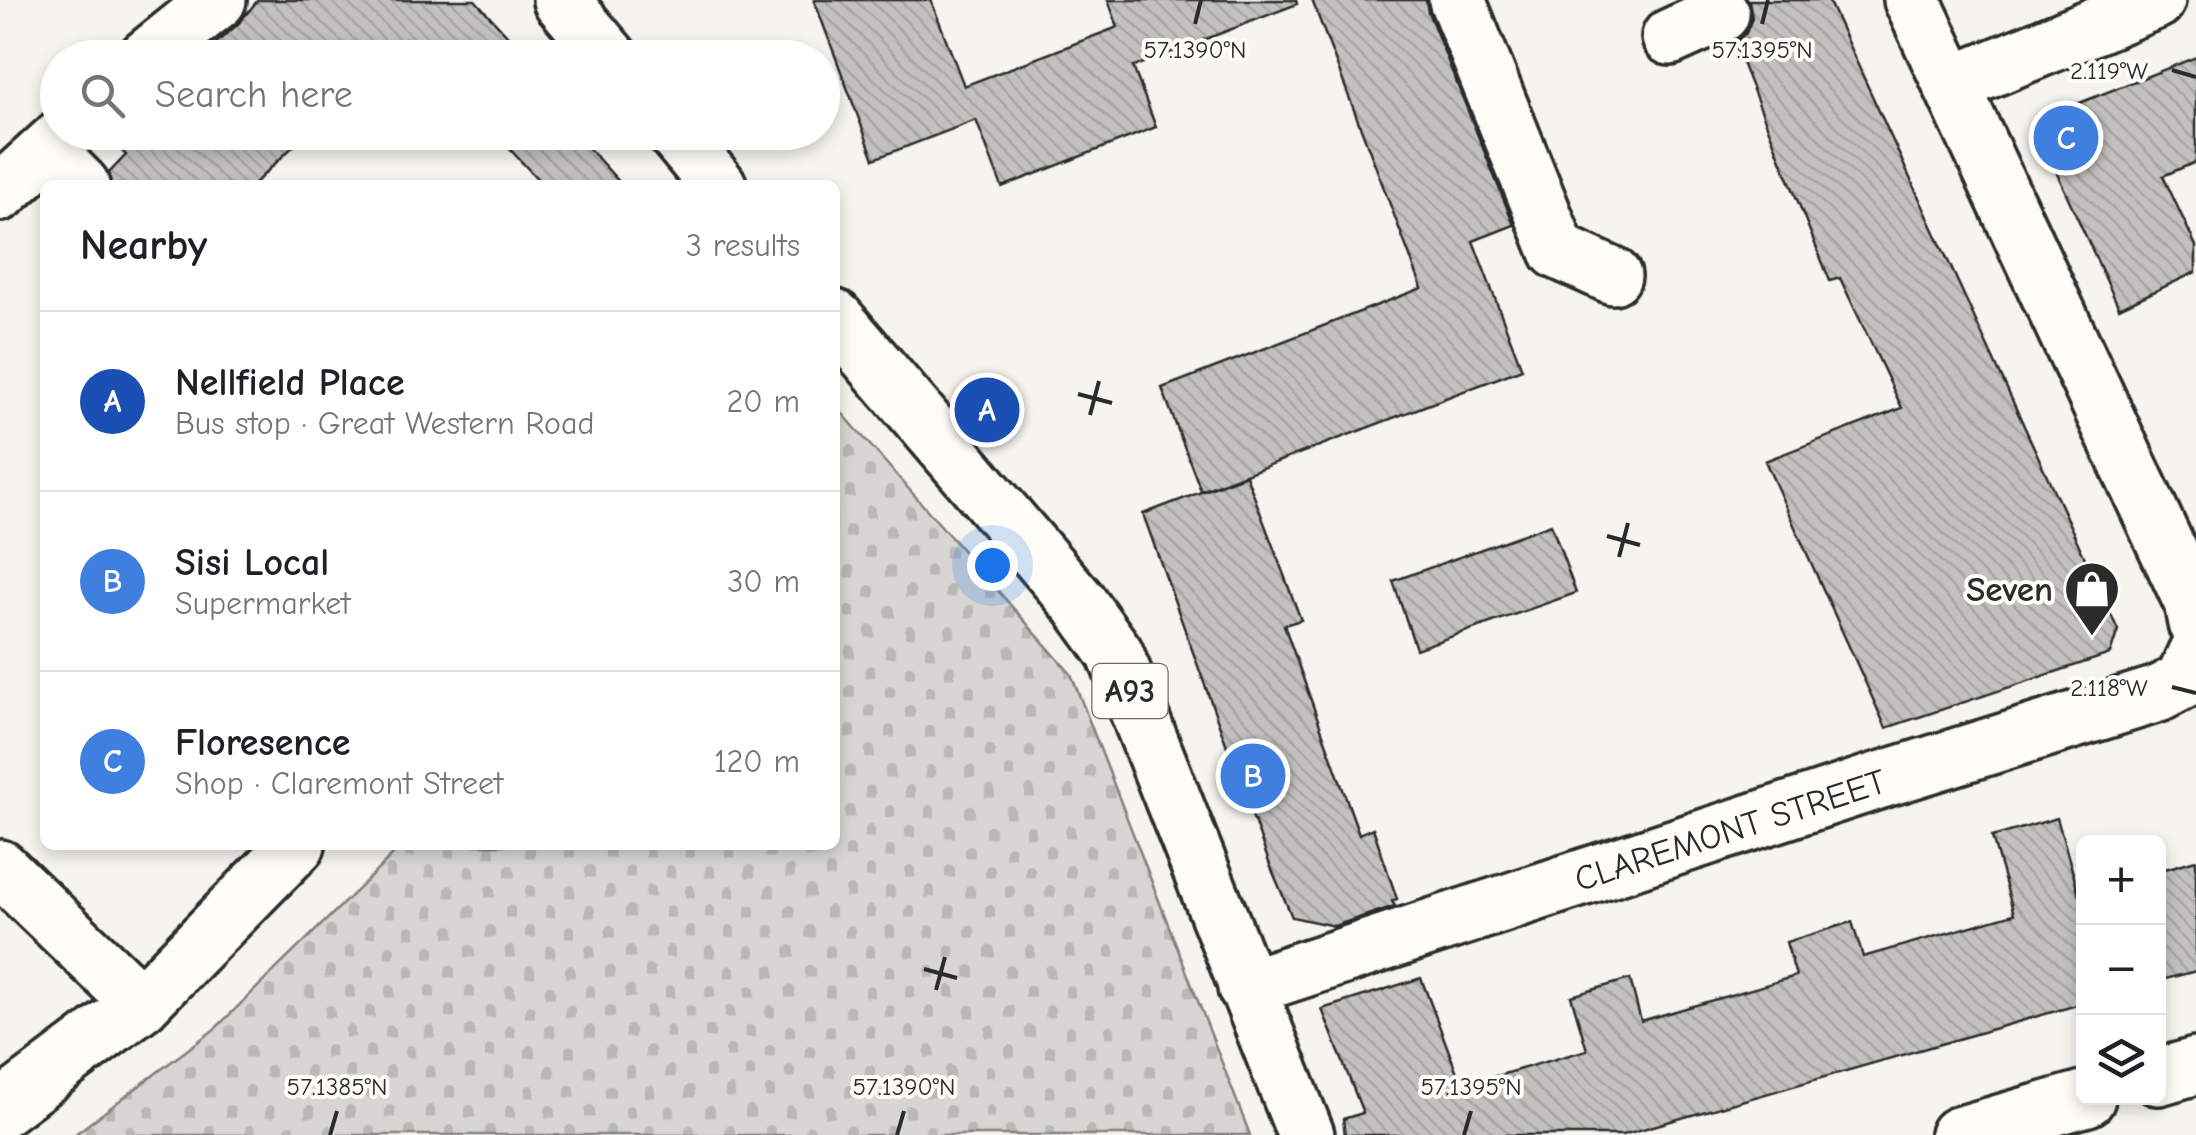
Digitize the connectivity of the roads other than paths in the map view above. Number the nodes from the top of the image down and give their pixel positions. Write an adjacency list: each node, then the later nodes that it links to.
1 (218, 0): 8 (street)
2 (561, 0): 9 (street)
3 (1457, 0): 15 (street)
4 (1912, 0): 10 (street, CLAREMONT STREET)
5 (2157, 0): 10 (street)
6 (1721, 14): 7 (street)
7 (1670, 37)
8 (168, 40)
9 (595, 40)
10 (1952, 86): 17 (street, CLAREMONT STREET)
11 (689, 150): 13 (street)
12 (65, 156): 14 (street)
13 (714, 180)
14 (0, 193)
15 (1613, 276)
16 (840, 324): 20 (street, A93)
17 (2195, 620): 20 (street, CLAREMONT STREET)
18 (292, 850): 21 (street)
19 (0, 868): 21 (street)
20 (1246, 988): 26 (street, A93)
21 (141, 1004): 25 (street)
22 (2196, 1066): 23 (street)
23 (2166, 1074)
24 (2076, 1101): 27 (street)
25 (0, 1110)
26 (1306, 1135)
27 (1958, 1135)

